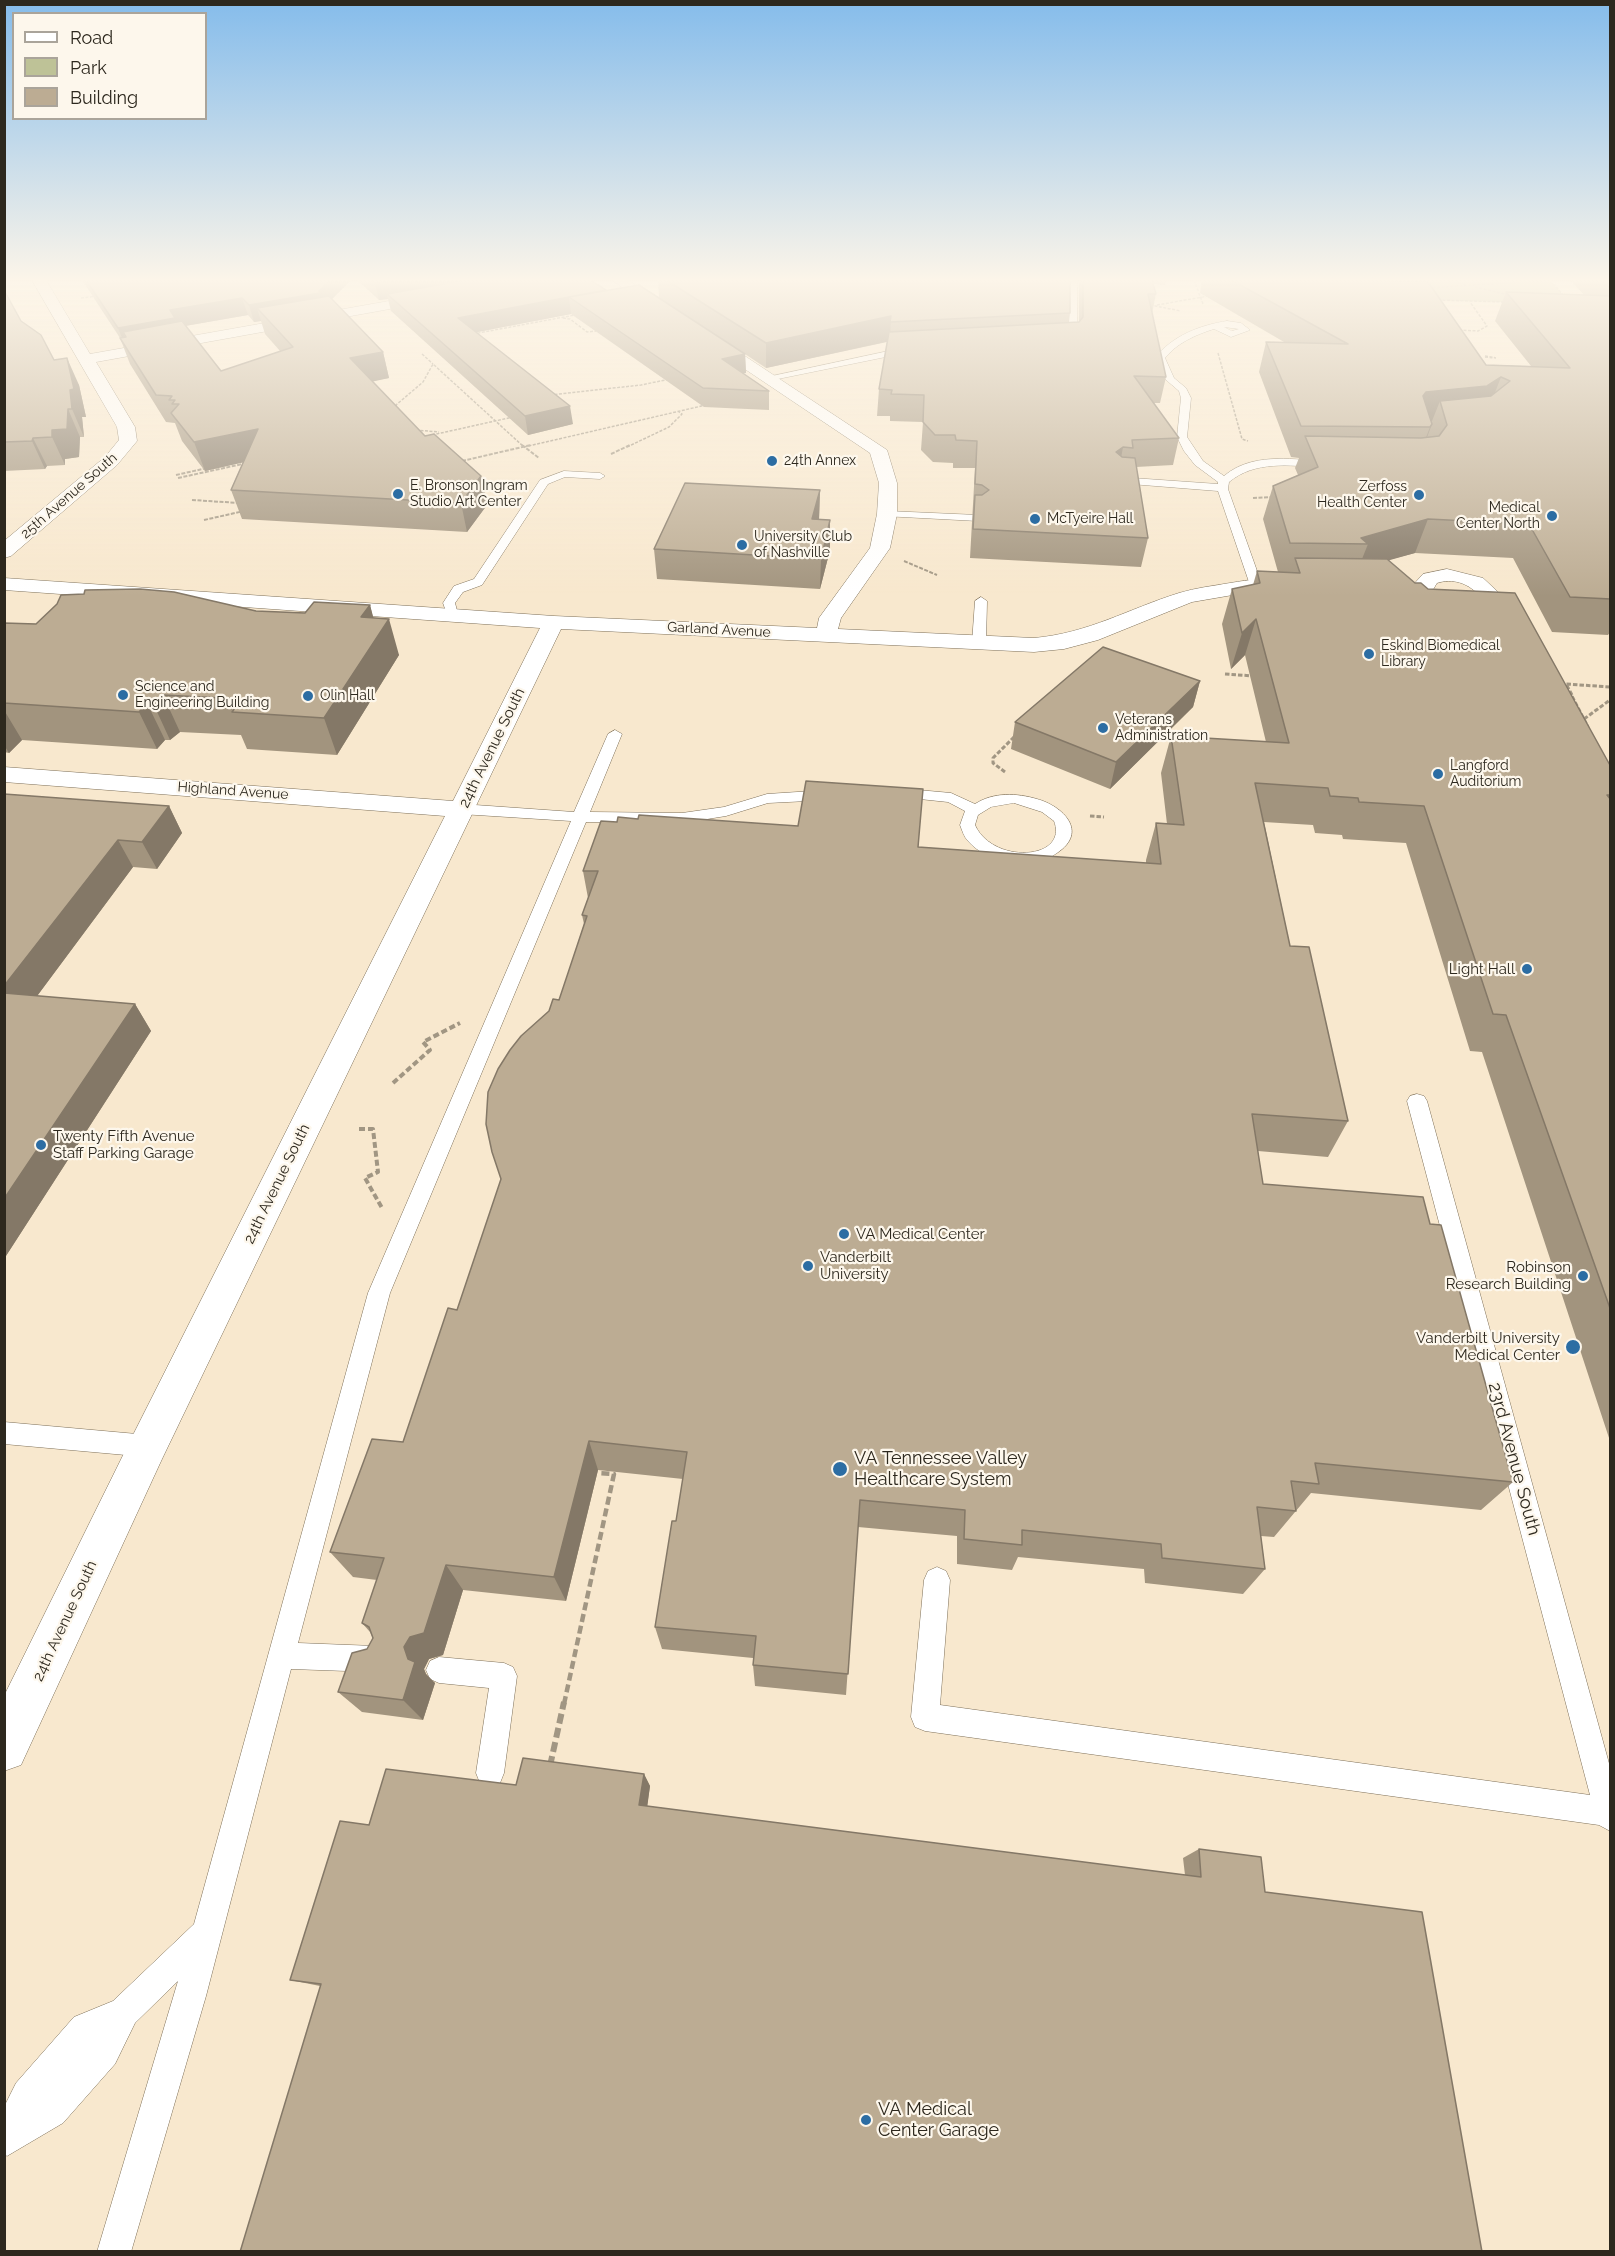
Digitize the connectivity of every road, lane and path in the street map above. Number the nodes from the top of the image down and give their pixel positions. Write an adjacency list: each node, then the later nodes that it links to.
1 (103, 385): 38 (street, 25th Avenue South)
2 (419, 385): 9 (path)
3 (456, 385): 15 (path)
4 (643, 385): 8 (path)
5 (779, 385): 35 (street)
6 (1177, 385): 29 (lane)
7 (1226, 385): 19 (path)
8 (546, 396)
9 (396, 405): 11 (path); 14 (path)
10 (706, 405): 12 (path)
11 (393, 409)
12 (679, 411): 20 (path); 21 (path)
13 (513, 417): 15 (path)
14 (403, 420)
15 (495, 421): 17 (path); 20 (path)
16 (410, 429): 17 (path)
17 (445, 432): 18 (path)
18 (424, 437)
19 (1254, 444)
20 (524, 447): 23 (path); 24 (path)
21 (609, 455)
22 (252, 460): 26 (path)
23 (542, 460)
24 (455, 463)
25 (1336, 464): 29 (lane)
26 (177, 476)
27 (600, 476): 45 (lane)
28 (1118, 480): 29 (lane)
29 (1224, 485): 42 (lane)
30 (1275, 496): 31 (path)
31 (1244, 499)
32 (192, 500): 33 (path)
33 (244, 503)
34 (250, 509): 37 (path)
35 (887, 514): 36 (lane); 47 (street)
36 (978, 518)
37 (204, 520)
38 (4, 552)
39 (904, 561): 40 (path)
40 (937, 575)
41 (4, 584): 45 (street, Garland Avenue)
42 (1256, 585): 43 (street, Garland Avenue); 48 (street, Garland Avenue)
43 (1301, 585)
44 (981, 601): 48 (lane)
45 (452, 614): 46 (street, Garland Avenue)
46 (554, 622): 47 (street, Garland Avenue); 63 (street, 24th Avenue South)
47 (826, 635): 48 (street, Garland Avenue)
48 (979, 643)
49 (1225, 674): 50 (path)
50 (1260, 676)
51 (1611, 687): 53 (path)
52 (1561, 695): 53 (path)
53 (1572, 696): 55 (path)
54 (1611, 700): 55 (path)
55 (1584, 719): 57 (path)
56 (1023, 728): 60 (path)
57 (1589, 729)
58 (615, 734): 65 (lane)
59 (4, 774): 63 (street, Highland Avenue)
60 (1008, 775)
61 (882, 793): 64 (lane)
62 (839, 795): 65 (lane)
63 (461, 809): 65 (lane); 72 (street, 24th Avenue South)
64 (974, 809): 64 (lane)
65 (580, 817): 75 (lane)
66 (468, 1019): 67 (path)
67 (393, 1083)
68 (1417, 1101): 81 (lane, 23rd Avenue South)
69 (359, 1129): 70 (path)
70 (385, 1214)
71 (4, 1433): 72 (lane)
72 (147, 1446): 78 (street, 24th Avenue South)
73 (598, 1473): 80 (path)
74 (937, 1580): 81 (lane)
75 (282, 1655): 76 (lane); 82 (lane)
76 (379, 1659)
77 (439, 1670): 79 (lane)
78 (4, 1748)
79 (490, 1773)
80 (548, 1773)
81 (1610, 1814)
82 (207, 1933): 83 (lane); 84 (lane)
83 (6, 2143)
84 (114, 2252)

